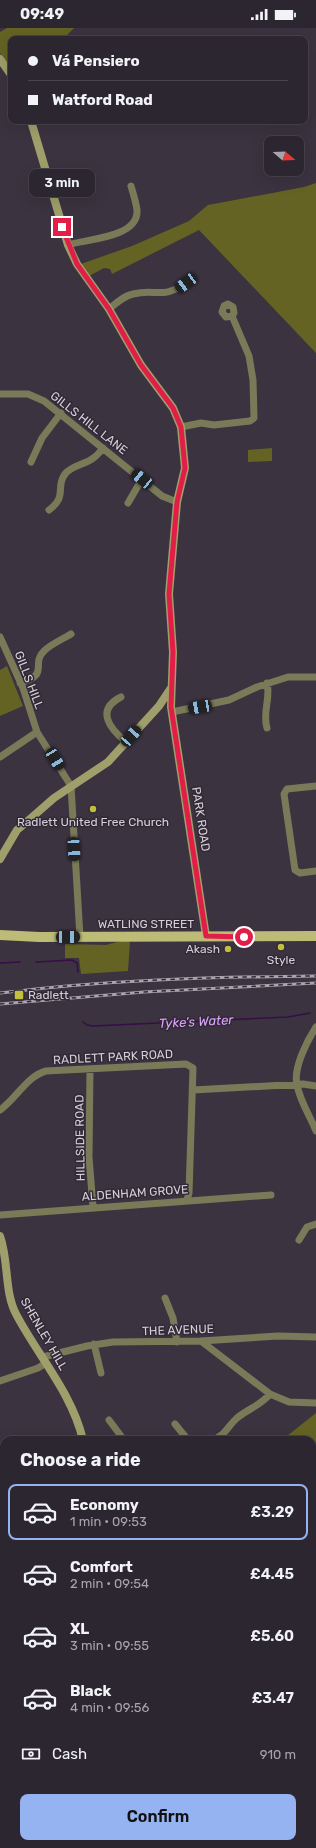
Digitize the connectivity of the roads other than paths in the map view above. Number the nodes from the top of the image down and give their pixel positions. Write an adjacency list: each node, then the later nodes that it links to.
1 (0, 59): 2 (main road)
2 (8, 71)
3 (32, 124): 5 (main road, PARK ROAD)
4 (131, 186): 5 (street)
5 (68, 245): 7 (main road, PARK ROAD)
6 (186, 283): 7 (street)
7 (109, 309): 11 (main road, PARK ROAD)
8 (232, 316): 11 (street)
9 (0, 394): 10 (street, GILLS HILL LANE)
10 (61, 413): 12 (street, GILLS HILL LANE); 13 (street)
11 (181, 427): 15 (main road, PARK ROAD)
12 (103, 448): 14 (street, GILLS HILL LANE); 17 (street)
13 (31, 462)
14 (142, 479): 15 (street, GILLS HILL LANE); 16 (street)
15 (177, 502): 23 (main road, PARK ROAD)
16 (128, 503)
17 (49, 510)
18 (72, 634): 21 (street)
19 (0, 637): 21 (street, GILLS HILL)
20 (316, 677): 22 (street)
21 (20, 683): 28 (street, GILLS HILL)
22 (267, 683): 26 (street); 27 (street)
23 (171, 688): 25 (main road); 26 (main road, PARK ROAD)
24 (121, 697): 29 (street)
25 (158, 706): 26 (main road); 29 (main road)
26 (171, 709): 36 (main road, PARK ROAD)
27 (267, 728)
28 (37, 732): 30 (street); 31 (street, GILLS HILL)
29 (126, 742): 31 (main road)
30 (0, 757)
31 (71, 786): 33 (main road); 38 (street)
32 (316, 786): 34 (street)
33 (0, 859)
34 (316, 872)
35 (0, 935): 38 (main road, WATLING STREET)
36 (206, 936): 37 (main road, WATLING STREET); 38 (main road, WATLING STREET)
37 (316, 936)
38 (80, 937)
39 (316, 1027): 41 (street)
40 (90, 1069): 43 (street, RADLETT PARK ROAD); 44 (street, RADLETT PARK ROAD); 48 (street, HILLSIDE ROAD)
41 (296, 1084): 42 (street); 43 (street); 45 (street)
42 (316, 1086)
43 (193, 1090): 47 (street)
44 (0, 1110)
45 (316, 1131)
46 (271, 1195): 47 (street, ALDENHAM GROVE)
47 (187, 1200): 48 (street, ALDENHAM GROVE)
48 (93, 1207): 49 (street, ALDENHAM GROVE)
49 (0, 1215)
50 (316, 1224): 52 (street)
51 (0, 1236): 58 (main road, SHENLEY HILL)
52 (299, 1240)
53 (165, 1298): 56 (street)
54 (316, 1337): 55 (street, THE AVENUE)
55 (201, 1341): 56 (street, THE AVENUE); 61 (street)
56 (177, 1342): 57 (street, THE AVENUE)
57 (94, 1344): 58 (street, THE AVENUE); 59 (street)
58 (45, 1360): 60 (street, THE AVENUE); 65 (main road, SHENLEY HILL)
59 (101, 1373)
60 (0, 1381)
61 (270, 1394): 62 (street); 68 (street)
62 (316, 1403)
63 (108, 1420): 66 (street)
64 (175, 1424): 67 (street)
65 (82, 1436)
66 (121, 1436)
67 (185, 1436)
68 (222, 1436)

